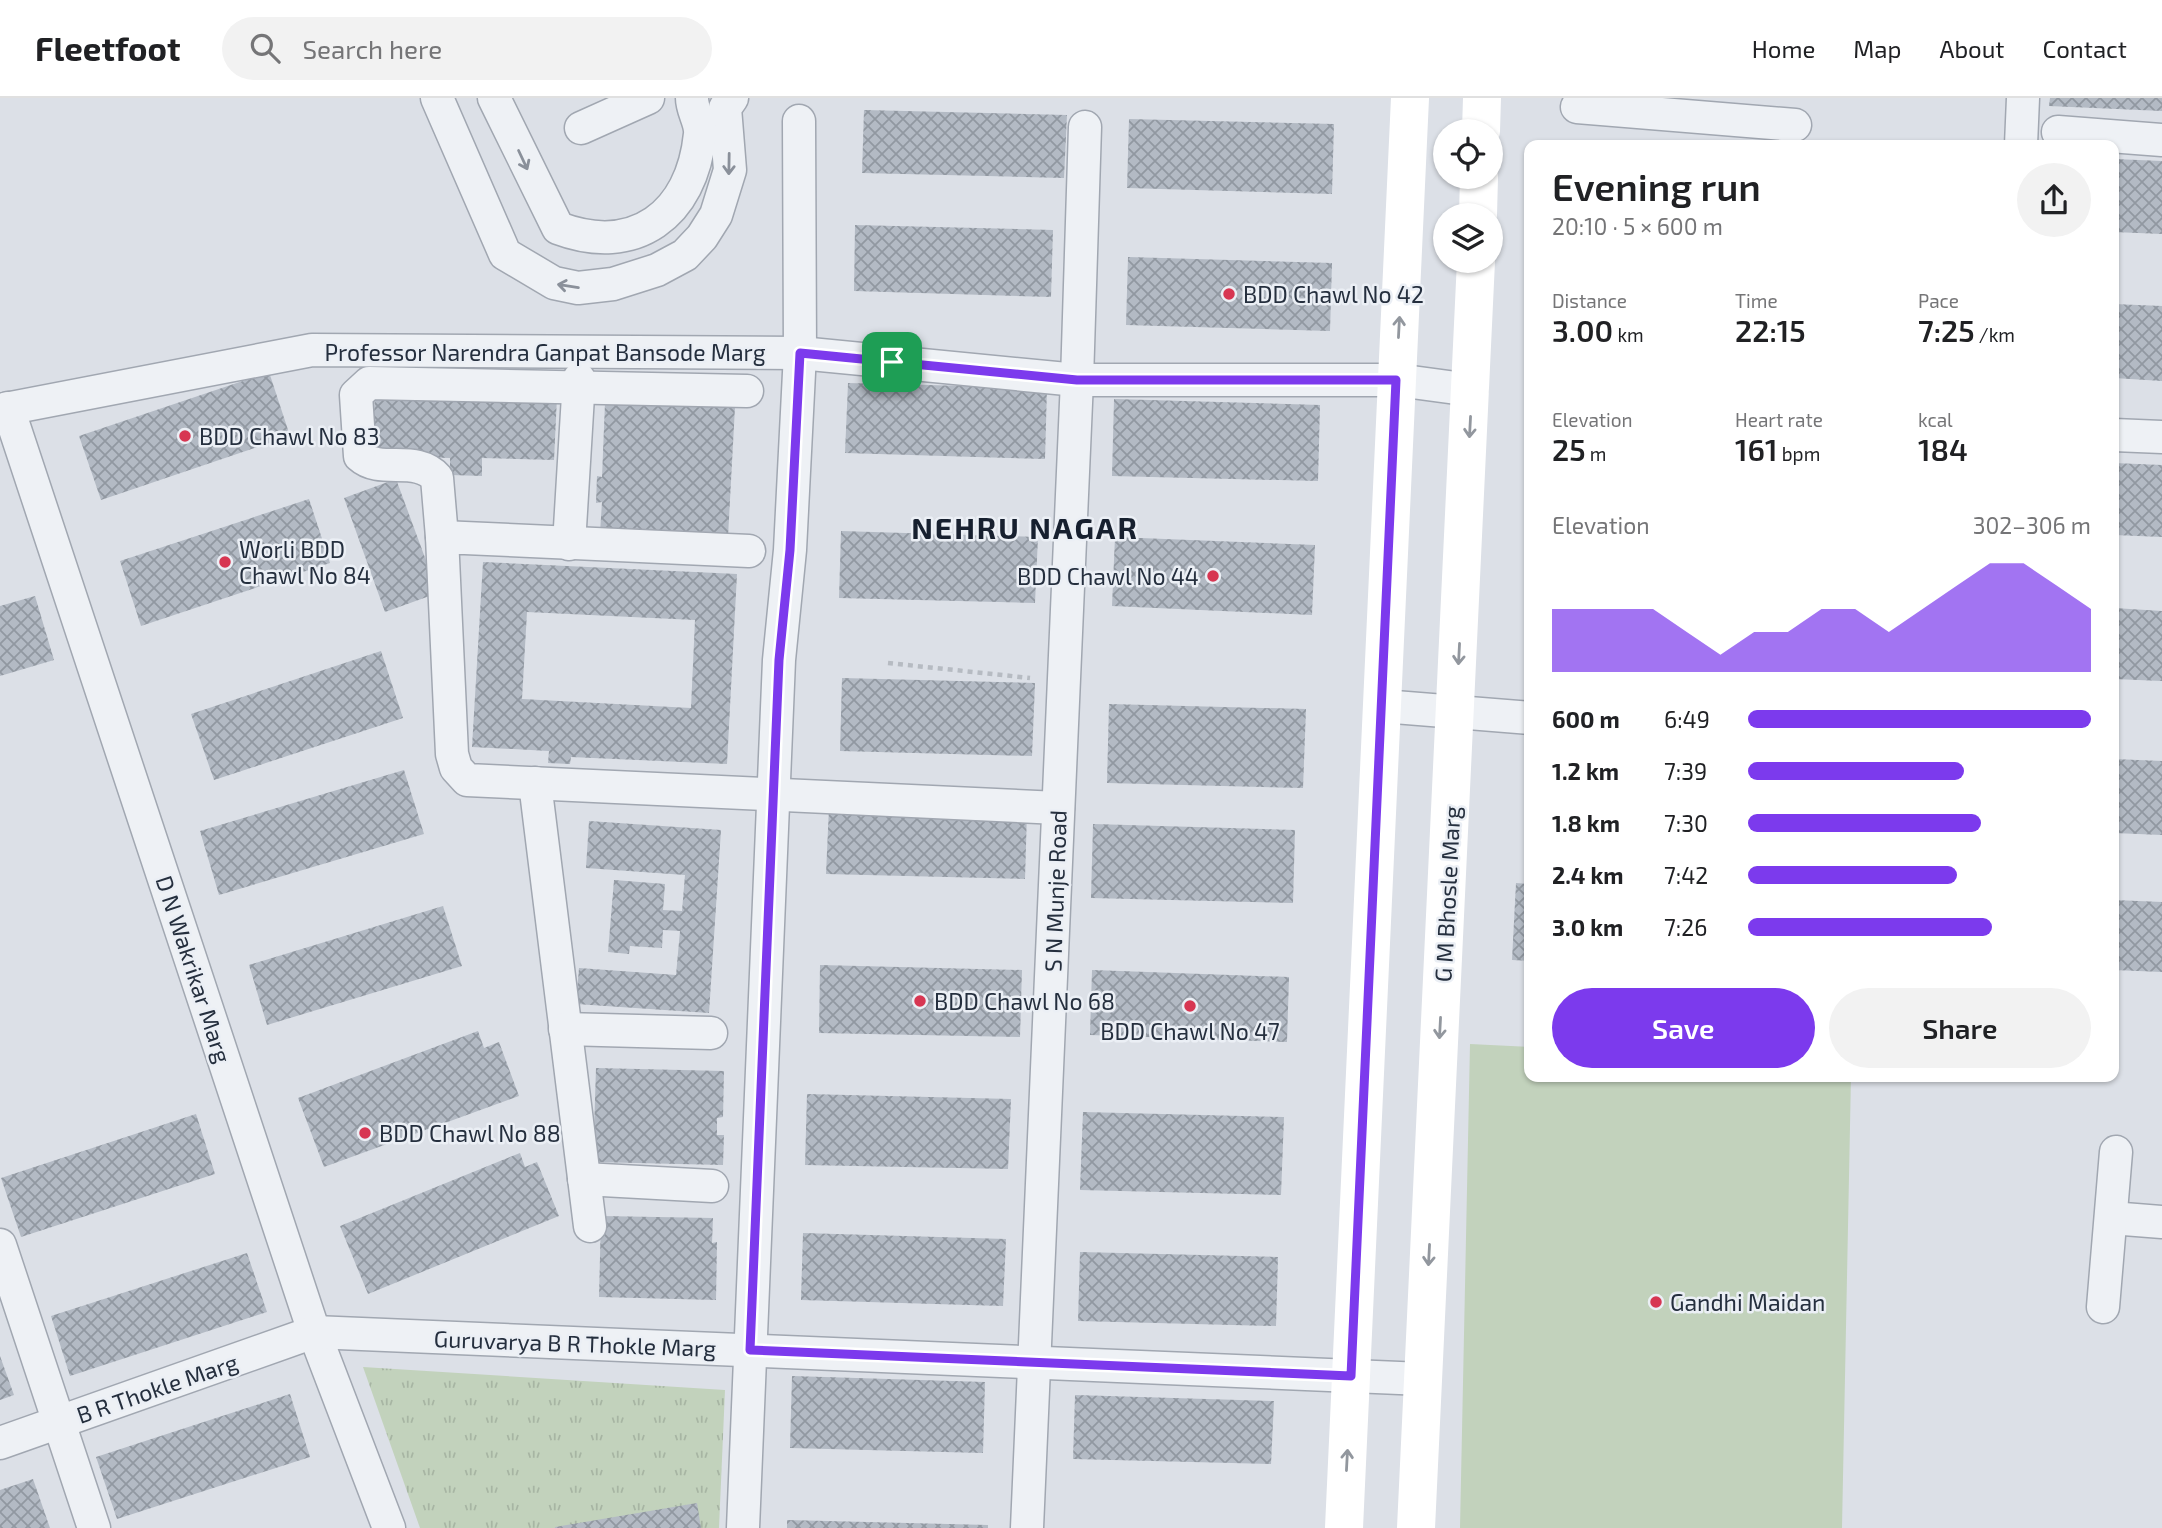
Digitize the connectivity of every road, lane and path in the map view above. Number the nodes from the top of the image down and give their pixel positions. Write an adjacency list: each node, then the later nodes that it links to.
1 (437, 98): 5 (street, one-way to 1)
2 (494, 98): 4 (street, one-way to 4)
3 (648, 98): 14 (street)
4 (692, 98)
5 (732, 98)
6 (1409, 98): 21 (main road, one-way to 6)
7 (1482, 98): 10 (main road)
8 (2024, 98): 17 (street)
9 (1577, 107): 12 (street)
10 (1481, 119)
11 (799, 121): 19 (street)
12 (1795, 123)
13 (1085, 127): 20 (street, S N Munje Road)
14 (582, 128)
15 (2058, 132): 16 (street)
16 (2162, 139)
17 (2021, 140)
18 (1476, 273): 23 (main road, G M Bhosle Marg)
19 (800, 353): 20 (street, Professor Narendra Ganpat Bansode Marg); 25 (street, Professor Narendra Ganpat Bansode Marg); 37 (street)
20 (1077, 380): 21 (street, Professor Narendra Ganpat Bansode Marg); 32 (street, S N Munje Road)
21 (1396, 380): 23 (street, Professor Narendra Ganpat Bansode Marg); 33 (main road)
22 (578, 383): 24 (street); 28 (street); 29 (street)
23 (1471, 390): 34 (main road, G M Bhosle Marg, one-way to 34)
24 (747, 391)
25 (4, 409): 49 (street, D N Wakrikar Marg)
26 (2119, 435): 27 (street)
27 (2162, 437)
28 (442, 537): 29 (street); 36 (street)
29 (569, 544): 30 (street)
30 (750, 551)
31 (888, 663): 32 (path)
32 (1064, 682): 38 (street, S N Munje Road)
33 (1382, 706): 34 (street); 52 (main road)
34 (1456, 713): 35 (street); 53 (main road, G M Bhosle Marg, one-way to 53)
35 (1524, 718)
36 (535, 783): 37 (street); 39 (street)
37 (773, 796): 38 (street); 50 (street)
38 (1058, 808): 51 (street, S N Munje Road)
39 (565, 1029): 40 (street); 42 (street)
40 (711, 1033)
41 (2116, 1152): 44 (street)
42 (584, 1179): 43 (street); 46 (street)
43 (712, 1186)
44 (2111, 1218): 45 (street); 48 (street)
45 (2162, 1222)
46 (590, 1227)
47 (0, 1245): 54 (street)
48 (2104, 1307)
49 (314, 1332): 50 (street, Guruvarya B R Thokle Marg); 54 (street, B R Thokle Marg); 57 (street, D N Wakrikar Marg)
50 (750, 1350): 51 (street, Guruvarya B R Thokle Marg); 58 (street)
51 (1034, 1362): 52 (street, Guruvarya B R Thokle Marg); 59 (street, S N Munje Road)
52 (1351, 1376): 53 (street, Guruvarya B R Thokle Marg); 60 (main road, one-way to 52)
53 (1423, 1379): 61 (main road, G M Bhosle Marg)
54 (59, 1422): 55 (street, B R Thokle Marg); 56 (street)
55 (0, 1443)
56 (93, 1528)
57 (389, 1528)
58 (743, 1528)
59 (1027, 1528)
60 (1344, 1528)
61 (1416, 1528)

